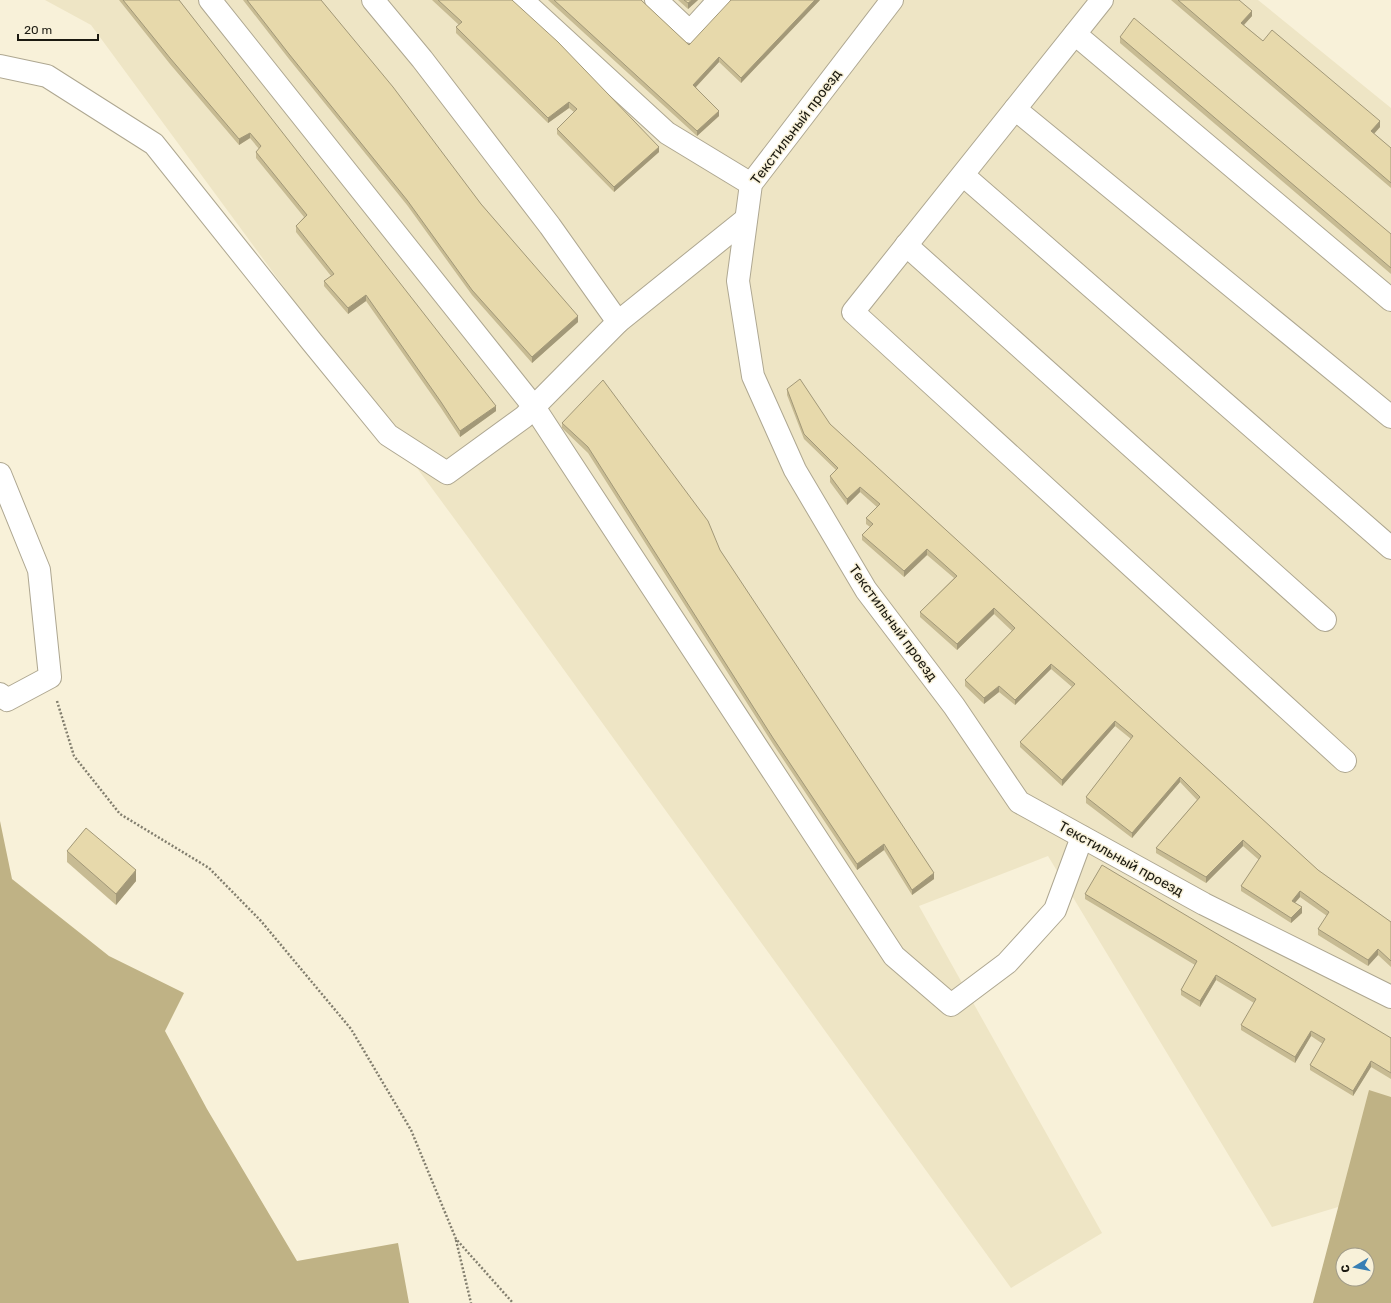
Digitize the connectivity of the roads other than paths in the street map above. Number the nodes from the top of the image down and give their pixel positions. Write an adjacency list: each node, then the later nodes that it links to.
1 (210, 0): 17 (street)
2 (372, 0): 16 (street)
3 (522, 0): 12 (street)
4 (656, 0): 5 (street)
5 (719, 0)
6 (892, 0): 12 (street, Текстильный проезд)
7 (1102, 0): 8 (street)
8 (1075, 34): 10 (street); 15 (street)
9 (0, 66): 17 (street)
10 (1015, 109): 11 (street); 18 (street)
11 (963, 175): 14 (street); 20 (street)
12 (751, 184): 13 (street, Текстильный проезд)
13 (746, 218): 16 (street); 24 (street, Текстильный проезд)
14 (906, 245): 21 (street); 23 (street)
15 (1391, 300)
16 (618, 322): 17 (street)
17 (534, 407): 24 (street)
18 (1391, 417)
19 (0, 474): 22 (street)
20 (1391, 548)
21 (1325, 620)
22 (0, 694)
23 (1345, 761)
24 (1082, 837): 25 (street, Текстильный проезд)
25 (1391, 998)

